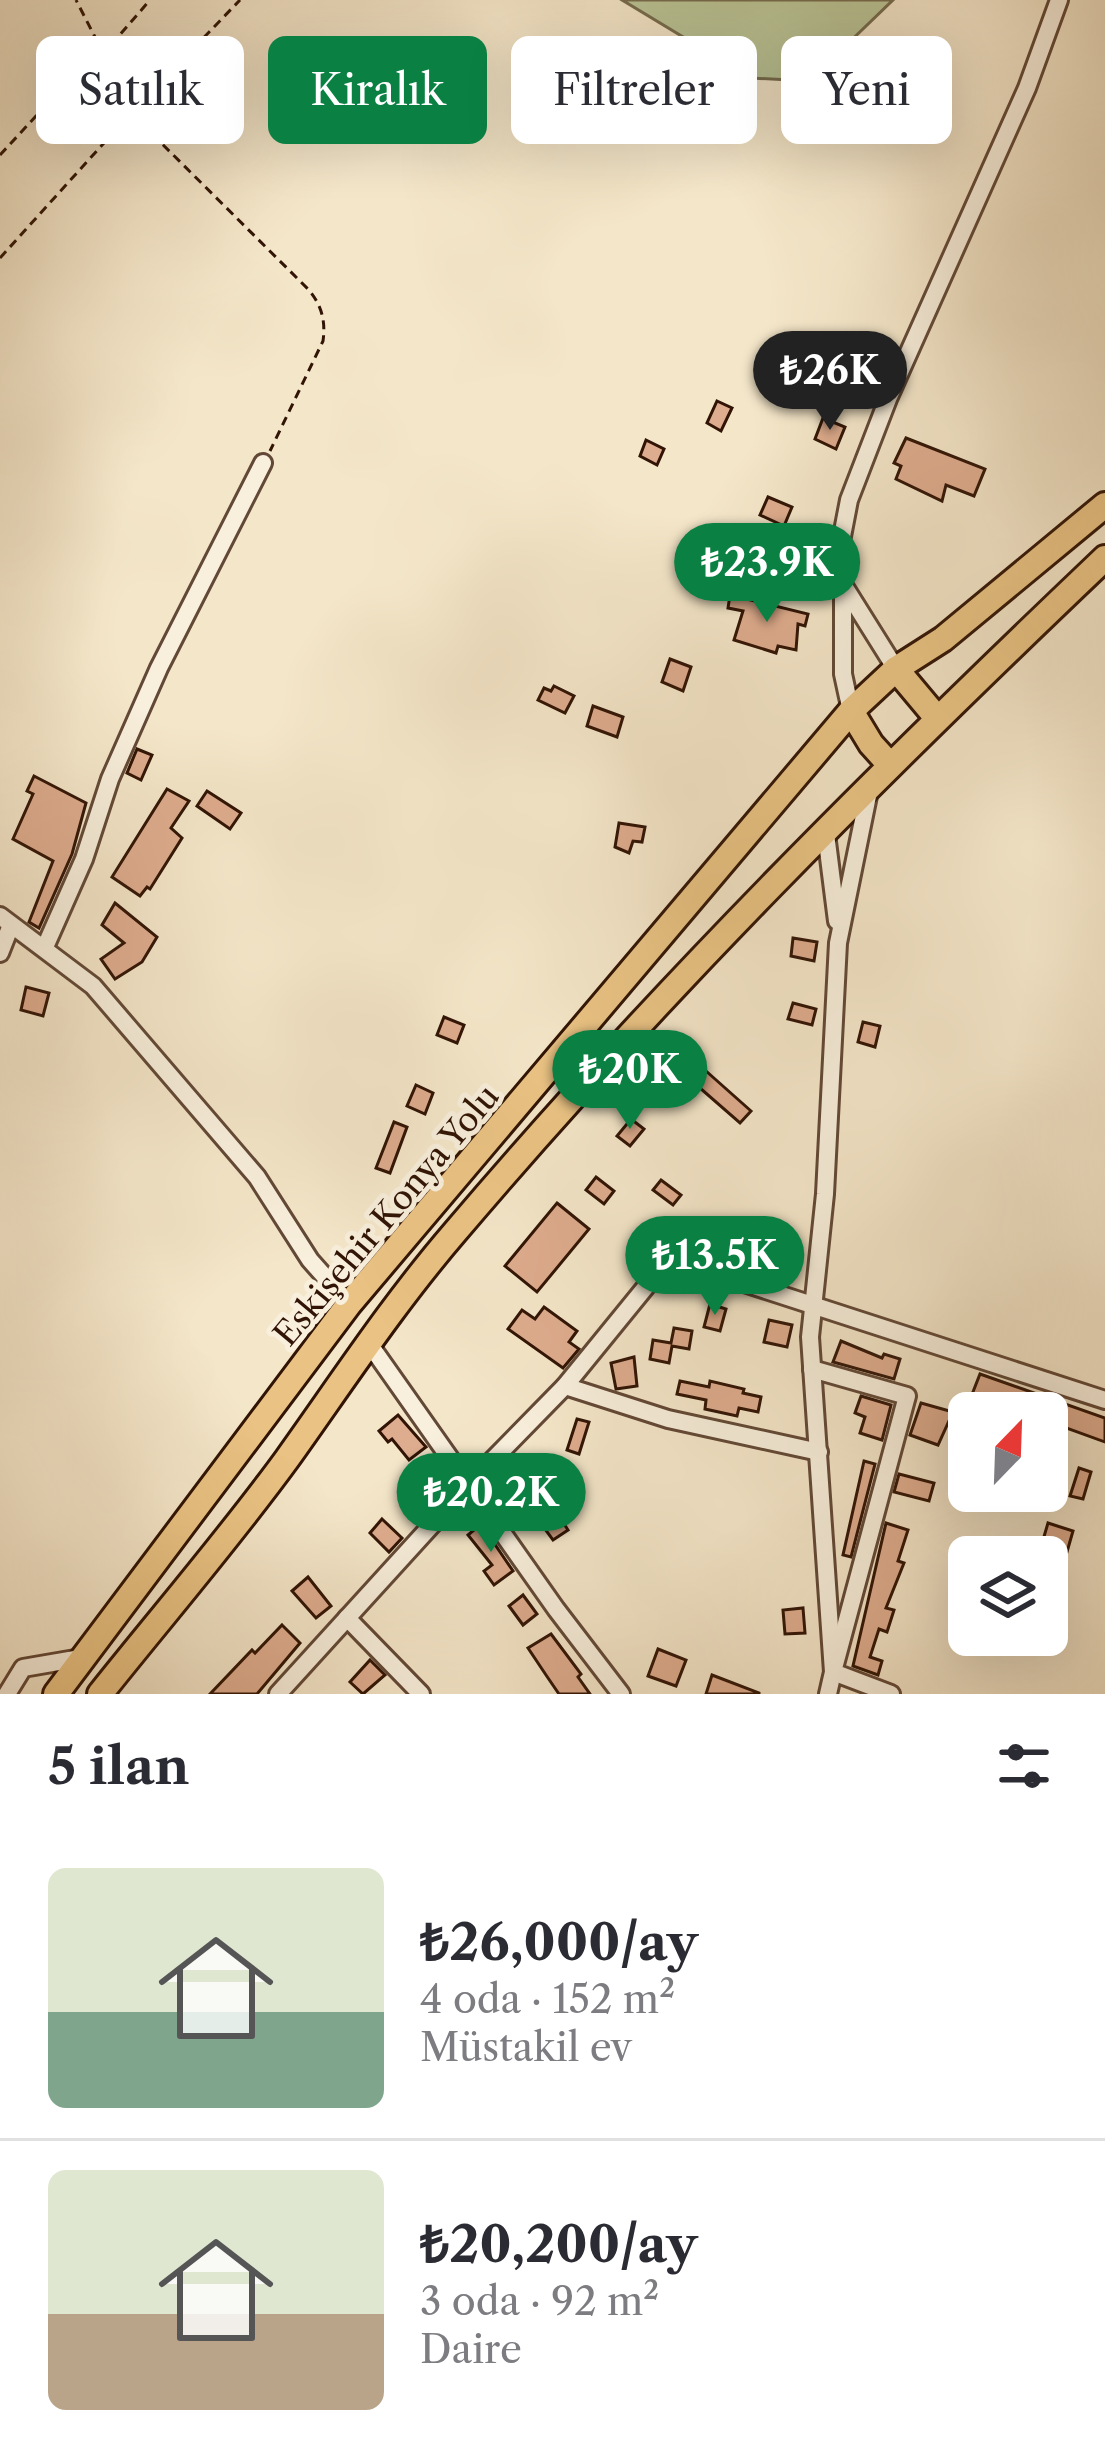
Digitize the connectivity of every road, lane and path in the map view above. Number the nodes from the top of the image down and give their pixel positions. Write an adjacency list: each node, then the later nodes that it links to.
1 (76, 0): 5 (path)
2 (151, 0): 6 (path)
3 (240, 0): 7 (path)
4 (1059, 0): 16 (street)
5 (94, 36)
6 (119, 36)
7 (205, 36)
8 (36, 116): 11 (path)
9 (103, 144): 12 (path)
10 (162, 144): 13 (path)
11 (0, 155)
12 (0, 258)
13 (263, 463): 27 (street)
14 (1105, 505): 18 (highway, Eskişehir Konya Yolu)
15 (1105, 558): 21 (highway, Eskişehir Konya Yolu)
16 (844, 585): 17 (street); 20 (street)
17 (869, 629): 18 (street); 19 (street)
18 (943, 639): 19 (highway, Eskişehir Konya Yolu)
19 (896, 668): 20 (highway, Eskişehir Konya Yolu); 21 (highway)
20 (851, 711): 22 (highway); 29 (highway, Eskişehir Konya Yolu)
21 (937, 718): 22 (highway, Eskişehir Konya Yolu)
22 (890, 765): 23 (highway, Eskişehir Konya Yolu)
23 (869, 791): 24 (highway, Eskişehir Konya Yolu); 26 (street)
24 (826, 834): 26 (street); 31 (highway, Eskişehir Konya Yolu)
25 (5, 921): 27 (street); 28 (street)
26 (839, 940): 30 (street)
27 (45, 947): 29 (street)
28 (0, 953)
29 (349, 1304): 38 (highway, Eskişehir Konya Yolu)
30 (814, 1307): 32 (street); 33 (street); 34 (street)
31 (368, 1342): 36 (street); 42 (highway, Eskişehir Konya Yolu)
32 (812, 1369): 35 (street); 39 (street)
33 (565, 1385): 35 (street); 36 (street)
34 (1105, 1400)
35 (820, 1452): 39 (street)
36 (470, 1483): 37 (street); 45 (street)
37 (347, 1618): 43 (street); 44 (street)
38 (81, 1658): 40 (street); 41 (highway, Eskişehir Konya Yolu)
39 (833, 1672): 46 (street); 47 (street)
40 (8, 1694)
41 (56, 1694)
42 (100, 1694)
43 (278, 1694)
44 (422, 1694)
45 (621, 1694)
46 (828, 1694)
47 (891, 1694)

